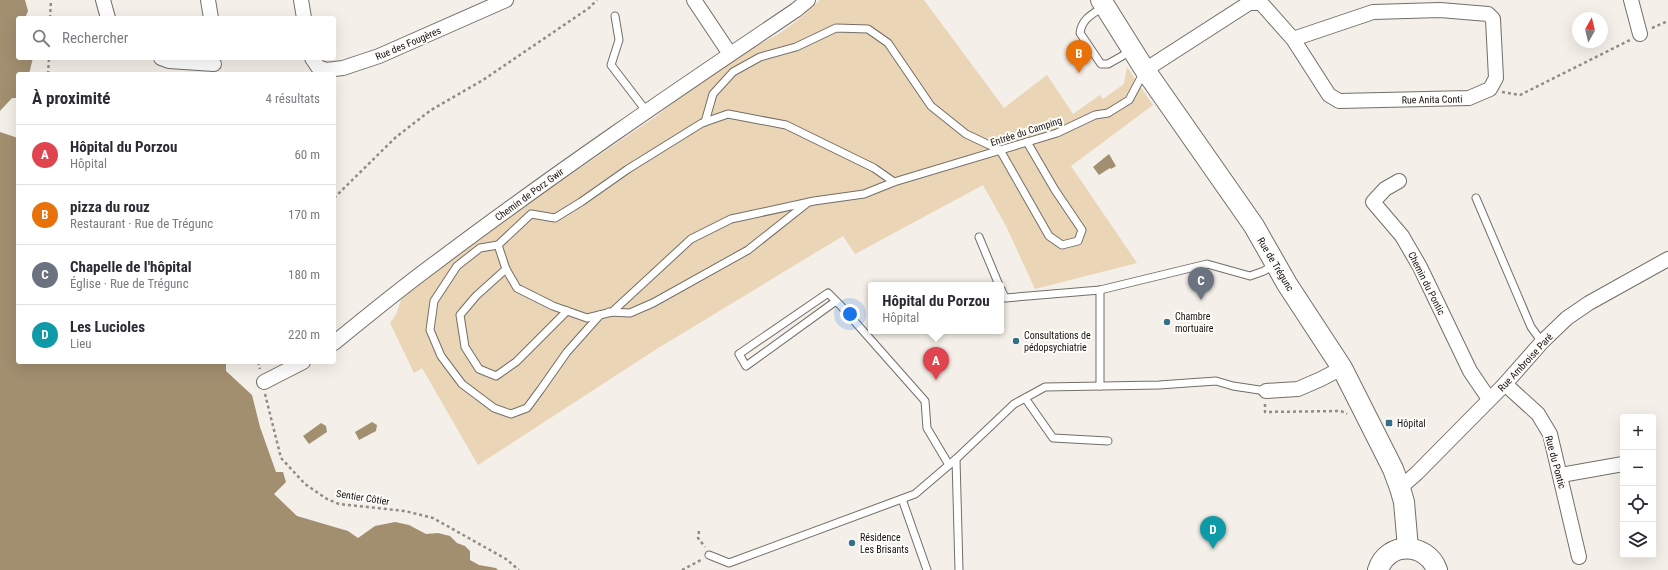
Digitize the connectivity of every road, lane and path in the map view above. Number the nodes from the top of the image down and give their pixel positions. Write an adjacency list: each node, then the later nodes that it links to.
1 (50, 0): 11 (path)
2 (103, 0): 12 (street)
3 (208, 0): 13 (street)
4 (301, 0): 14 (street)
5 (506, 0): 23 (street, Rue des Fougères)
6 (597, 0): 34 (path)
7 (694, 0): 20 (street)
8 (808, 0): 20 (street, Chemin de Porz Gwir)
9 (1631, 0): 17 (street)
10 (1103, 3): 19 (main road, Rue de Trégunc); 19 (lane)
11 (50, 16)
12 (107, 16)
13 (211, 16)
14 (304, 16)
15 (615, 16): 28 (lane)
16 (1668, 21): 17 (path)
17 (1640, 34): 27 (path)
18 (1293, 40): 25 (street, Rue Anita Conti); 27 (street, Rue Anita Conti); 27 (street)
19 (1133, 50): 25 (main road, Rue de Trégunc)
20 (730, 54): 28 (street, Chemin de Porz Gwir)
21 (49, 60): 26 (path)
22 (165, 60): 24 (street)
23 (313, 60)
24 (214, 65)
25 (1145, 70): 30 (lane, Entrée du Camping); 40 (main road, Rue de Trégunc)
26 (48, 72)
27 (1490, 89)
28 (647, 112): 49 (street, Chemin de Porz Gwir)
29 (705, 122): 31 (lane); 33 (lane); 38 (lane)
30 (1027, 142): 31 (lane, Entrée du Camping); 31 (lane)
31 (1000, 150): 33 (lane, Entrée du Camping)
32 (1399, 181): 59 (street, Chemin du Pontic)
33 (894, 182): 36 (lane, Entrée du Camping)
34 (336, 196)
35 (1476, 198): 50 (lane)
36 (808, 202): 47 (lane); 47 (lane, Entrée du Camping)
37 (979, 237): 42 (lane)
38 (498, 245): 41 (lane); 48 (lane)
39 (1668, 259): 50 (street, Rue Ambroise Paré)
40 (1275, 264): 43 (lane); 53 (main road, Rue de Trégunc)
41 (506, 268): 46 (lane); 46 (lane)
42 (998, 282)
43 (1100, 290): 44 (lane); 56 (lane)
44 (1004, 296)
45 (836, 301): 45 (lane); 63 (lane)
46 (567, 311): 48 (lane)
47 (609, 312): 48 (lane)
48 (600, 314)
49 (336, 341)
50 (1542, 342): 55 (street, Rue Ambroise Paré)
51 (259, 364): 54 (path, Sentier Côtier)
52 (299, 364): 54 (street)
53 (1342, 368): 57 (street); 66 (main road, Rue de Trégunc)
54 (264, 382): 71 (path, Sentier Côtier)
55 (1504, 384): 59 (street, Rue Ambroise Paré); 65 (street, Rue du Pontic)
56 (1100, 386): 57 (lane); 58 (lane)
57 (1266, 391): 60 (path)
58 (1025, 398): 61 (lane); 62 (lane)
59 (1489, 399): 66 (street, Rue Ambroise Paré)
60 (1349, 415)
61 (1108, 440)
62 (956, 459): 63 (lane); 73 (lane)
63 (949, 465): 67 (lane)
64 (1620, 465): 65 (street)
65 (1560, 475): 70 (street, Rue du Pontic)
66 (1400, 488): 68 (main road, Rue de Trégunc)
67 (902, 499): 69 (lane); 72 (lane)
68 (1408, 548): 74 (main road); 75 (main road)
69 (709, 555)
70 (1579, 557)
71 (519, 570)
72 (927, 570)
73 (959, 570)
74 (1378, 570)
75 (1437, 570)

